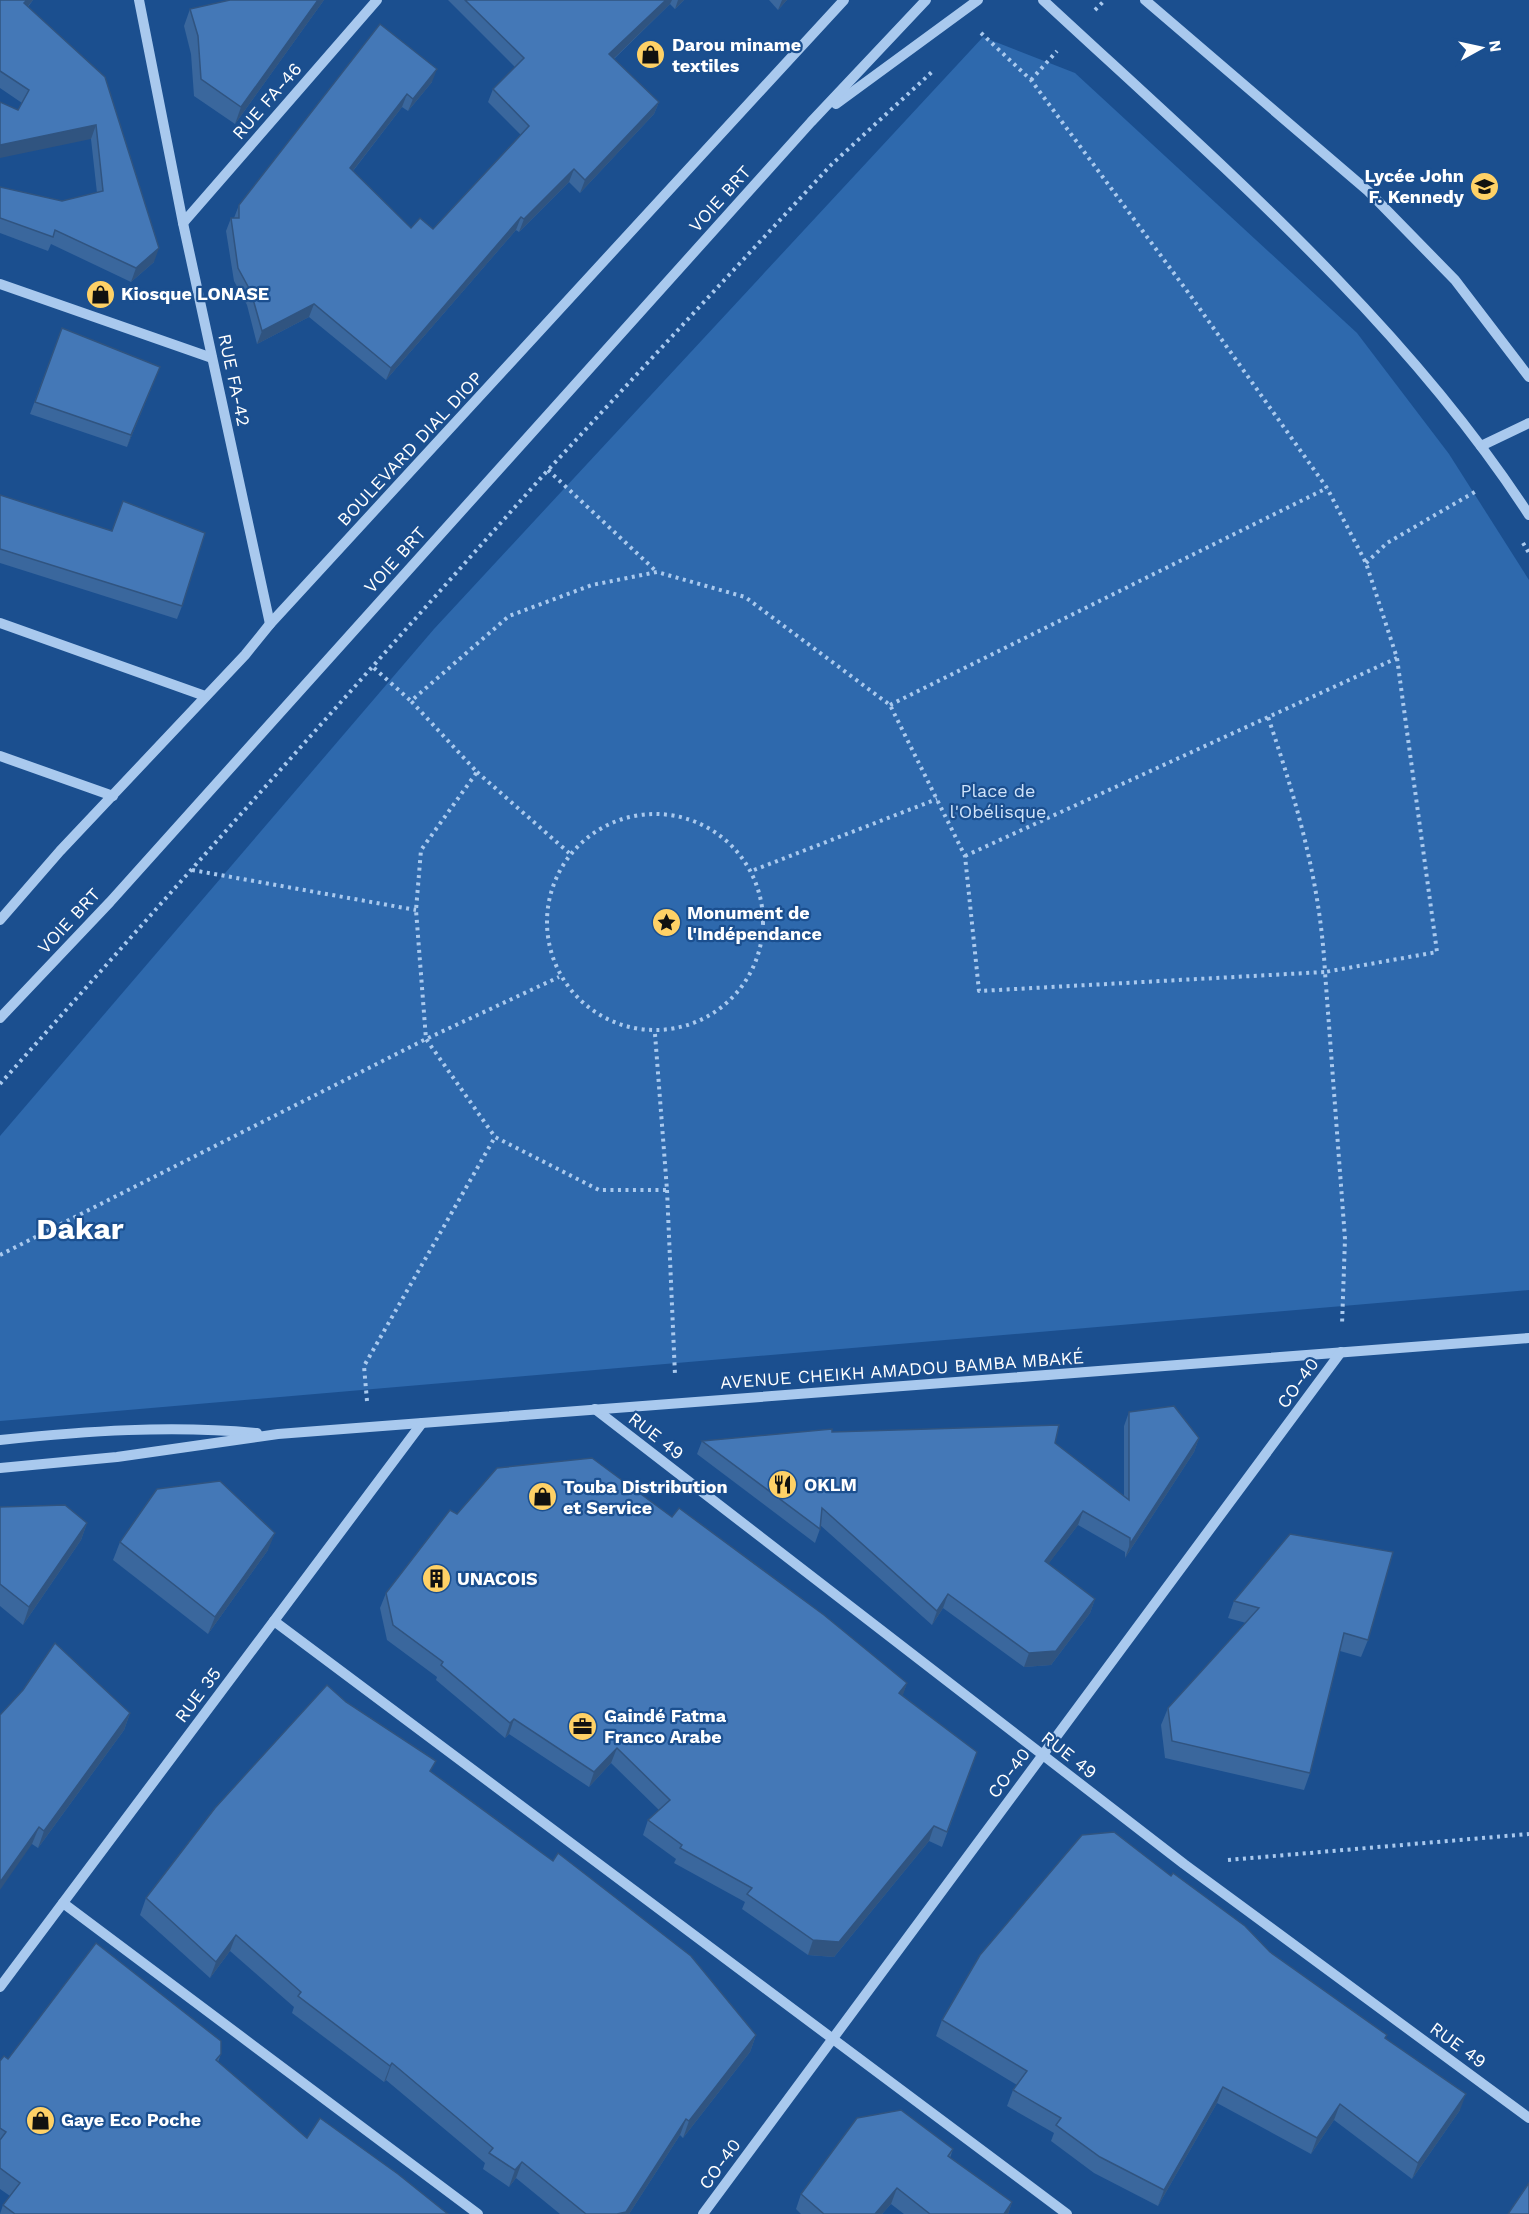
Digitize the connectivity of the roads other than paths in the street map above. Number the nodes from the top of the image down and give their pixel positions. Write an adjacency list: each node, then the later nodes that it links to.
1 (139, 0): 9 (street, RUE FA-42)
2 (377, 0): 9 (street, RUE FA-46)
3 (844, 0): 17 (street, BOULEVARD DIAL DIOP)
4 (926, 0): 8 (street, VOIE BRT)
5 (978, 0): 8 (street, VOIE BRT)
6 (1043, 0): 14 (street)
7 (1145, 0): 12 (street)
8 (811, 122): 22 (street, VOIE BRT)
9 (183, 223): 11 (street, RUE FA-42)
10 (0, 284): 11 (street)
11 (212, 358): 17 (street, RUE FA-42)
12 (1529, 376)
13 (1529, 423): 14 (street)
14 (1481, 446): 15 (street)
15 (1527, 508)
16 (0, 623): 18 (street)
17 (270, 624): 18 (street, BOULEVARD DIAL DIOP)
18 (205, 696): 20 (street, BOULEVARD DIAL DIOP)
19 (0, 756): 20 (street)
20 (113, 796): 21 (street, BOULEVARD DIAL DIOP)
21 (0, 920)
22 (0, 1018)
23 (1529, 1338): 24 (street, AVENUE CHEIKH AMADOU BAMBA MBAKÉ)
24 (1341, 1352): 25 (street, AVENUE CHEIKH AMADOU BAMBA MBAKÉ); 31 (street, CO-40)
25 (595, 1409): 26 (street, AVENUE CHEIKH AMADOU BAMBA MBAKÉ); 31 (street, RUE 49)
26 (422, 1423): 27 (street, AVENUE CHEIKH AMADOU BAMBA MBAKÉ); 30 (street, RUE 35)
27 (278, 1434): 28 (street, AVENUE CHEIKH AMADOU BAMBA MBAKÉ); 29 (street, AVENUE CHEIKH AMADOU BAMBA MBAKÉ)
28 (0, 1440)
29 (0, 1468)
30 (274, 1621): 32 (street, RUE 35); 34 (street)
31 (1043, 1756): 34 (street, CO-40); 35 (street, RUE 49)
32 (63, 1903): 33 (street, RUE 35); 36 (street)
33 (0, 1987)
34 (833, 2039): 37 (street, CO-40); 38 (street)
35 (1529, 2118)
36 (477, 2214)
37 (704, 2214)
38 (1067, 2214)

